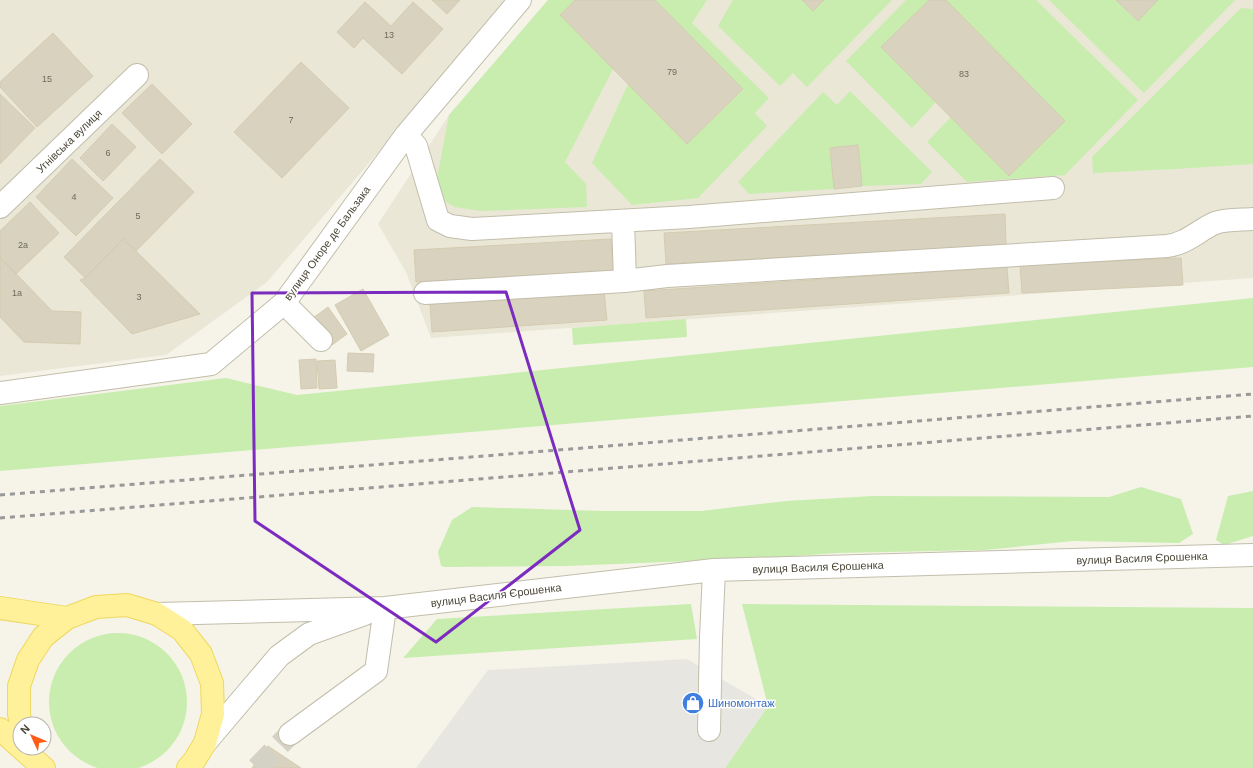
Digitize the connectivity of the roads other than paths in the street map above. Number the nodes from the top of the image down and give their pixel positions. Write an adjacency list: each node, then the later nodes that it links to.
1 (520, 0): 3 (street, вулиця Оноре де Бальзака)
2 (137, 75): 5 (street, Угнівська вулиця)
3 (406, 134): 7 (street); 10 (street, вулиця Оноре де Бальзака)
4 (1053, 188): 7 (street)
5 (0, 207)
6 (1253, 219): 8 (street)
7 (623, 221): 8 (street)
8 (625, 281): 9 (street)
9 (425, 293)
10 (284, 303): 11 (street); 12 (street, вулиця Оноре де Бальзака)
11 (322, 340)
12 (0, 393)
13 (1253, 555): 14 (street, вулиця Василя Єрошенка)
14 (714, 570): 16 (street, вулиця Василя Єрошенка); 21 (street)
15 (0, 608): 18 (main road, вулиця Василя Єрошенка)
16 (385, 608): 17 (street, вулиця Василя Єрошенка); 22 (street); 24 (street, вулиця Василя Єрошенка)
17 (157, 614): 18 (main road, вулиця Василя Єрошенка); 24 (main road, вулиця Василя Єрошенка)
18 (67, 618): 19 (main road, вулиця Василя Єрошенка)
19 (19, 716)
20 (0, 729): 23 (main road)
21 (709, 730)
22 (290, 734)
23 (12, 739)
24 (205, 743): 25 (main road, вулиця Василя Єрошенка)
25 (188, 768)

